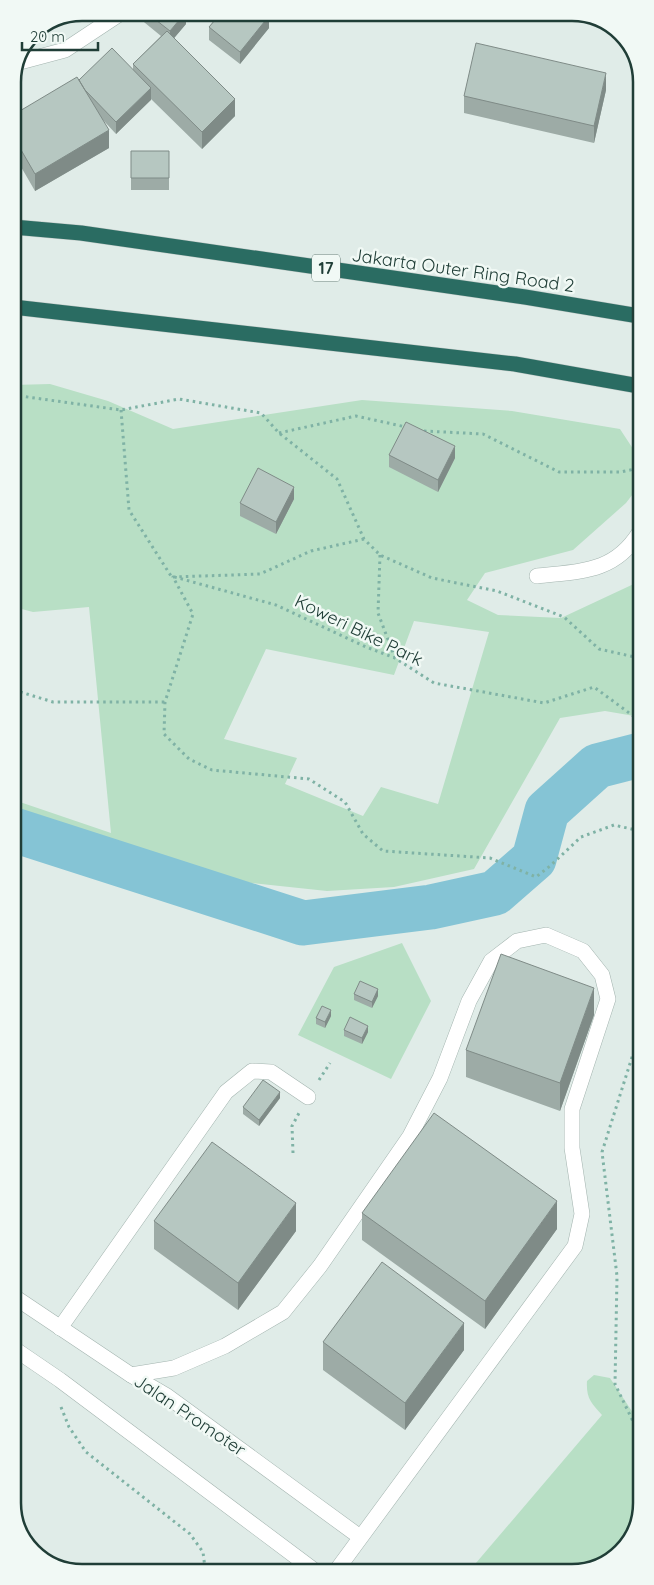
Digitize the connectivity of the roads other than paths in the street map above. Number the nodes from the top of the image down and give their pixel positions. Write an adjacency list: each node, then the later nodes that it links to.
1 (108, 21): 2 (street)
2 (25, 61)
3 (21, 228): 5 (highway, Jakarta Outer Ring Road 2 / 17)
4 (21, 308): 6 (highway)
5 (633, 315)
6 (633, 385)
7 (633, 542): 8 (street)
8 (537, 576)
9 (308, 1096): 11 (street)
10 (21, 1301): 11 (street, Jalan Promoter)
11 (60, 1328): 13 (street, Jalan Promoter)
12 (21, 1353): 15 (street)
13 (131, 1376): 14 (street, Jalan Promoter); 14 (street)
14 (360, 1537): 16 (street)
15 (306, 1564)
16 (341, 1564)

